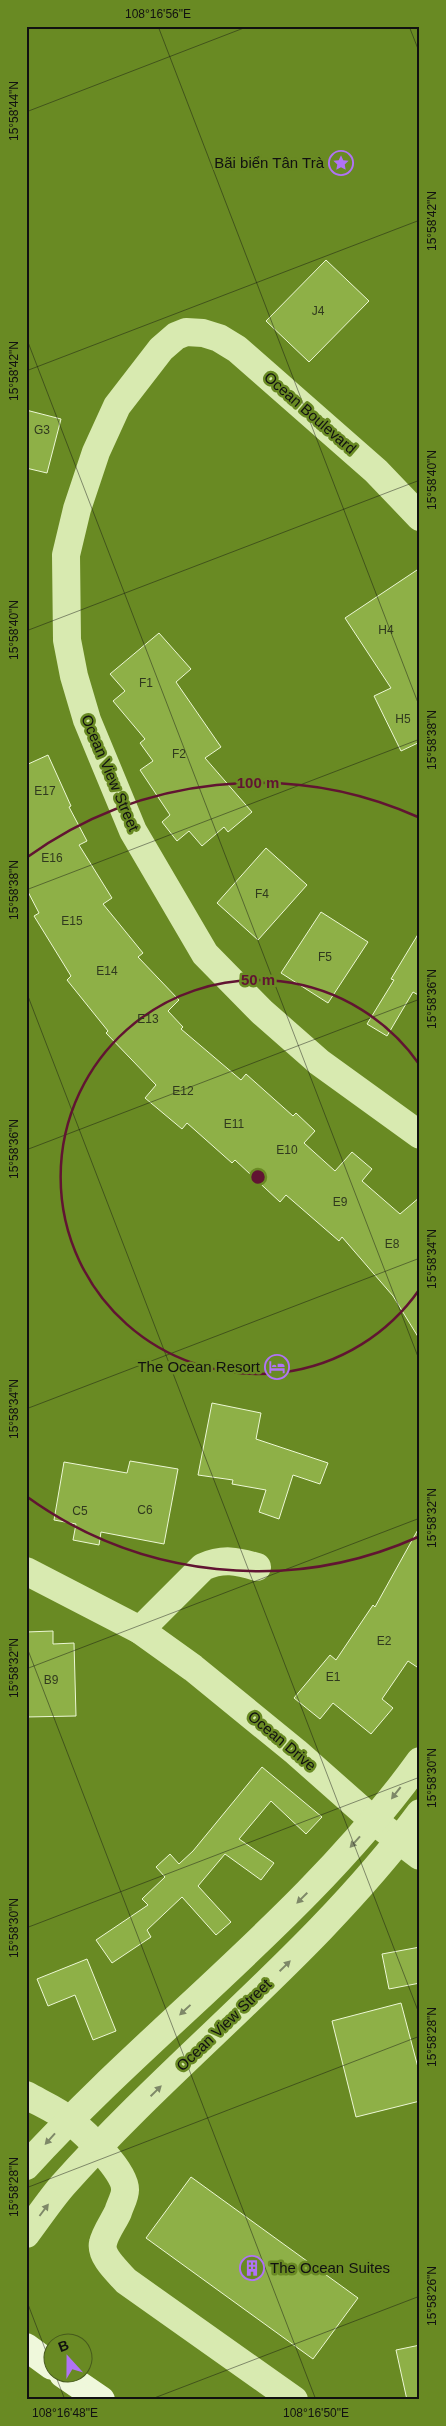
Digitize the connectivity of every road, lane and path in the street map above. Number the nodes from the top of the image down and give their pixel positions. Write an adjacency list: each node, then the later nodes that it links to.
1 (186, 332): 2 (street, Ocean Boulevard); 3 (street, Ocean View Street)
2 (420, 517)
3 (420, 1134)
4 (257, 1567): 6 (street)
5 (26, 1571): 6 (street, Ocean Drive)
6 (140, 1630): 9 (street, Ocean Drive)
7 (420, 1762): 9 (street, one-way to 9)
8 (420, 1813): 10 (street, Ocean View Street)
9 (374, 1821): 10 (street, Ocean Drive); 12 (street, one-way to 12)
10 (409, 1848): 13 (street, Ocean View Street, one-way to 10)
11 (26, 2095): 12 (street)
12 (68, 2119): 13 (street); 14 (street, one-way to 14)
13 (98, 2148): 15 (street, Ocean View Street, one-way to 13); 20 (street)
14 (26, 2166)
15 (26, 2234)
16 (26, 2347): 17 (main road)
17 (42, 2359)
18 (78, 2384): 19 (main road)
19 (101, 2400)
20 (294, 2400)

